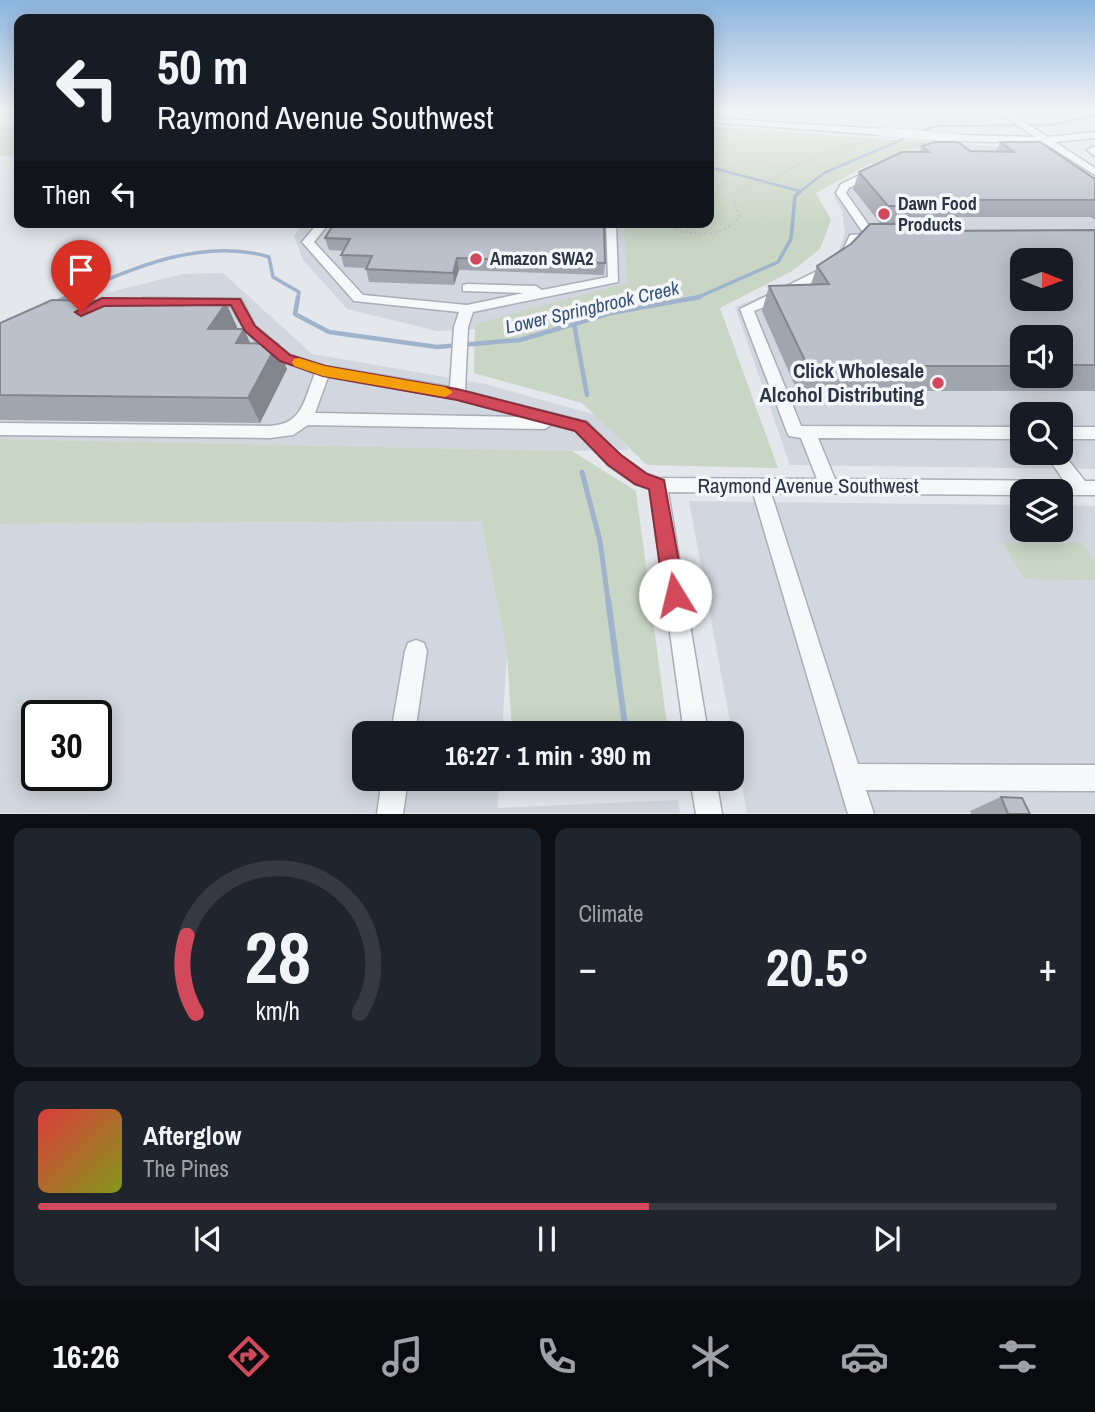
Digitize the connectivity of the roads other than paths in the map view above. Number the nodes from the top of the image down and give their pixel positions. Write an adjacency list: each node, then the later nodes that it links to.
1 (1062, 149): 4 (street)
2 (886, 165): 16 (street)
3 (1068, 167): 4 (street)
4 (1092, 169)
5 (320, 228): 10 (street)
6 (611, 228): 8 (street)
7 (467, 288): 8 (street)
8 (545, 293): 10 (street)
9 (129, 302): 11 (street, Raymond Avenue Southwest)
10 (467, 309): 12 (street)
11 (323, 371): 12 (street, Raymond Avenue Southwest); 13 (street)
12 (457, 394): 14 (street, Raymond Avenue Southwest)
13 (305, 419): 14 (street); 15 (street)
14 (572, 423): 21 (street, Raymond Avenue Southwest)
15 (0, 429)
16 (807, 432): 17 (street); 23 (street)
17 (1010, 433)
18 (1073, 433): 19 (street)
19 (1095, 433)
20 (1064, 465): 24 (street)
21 (658, 485): 22 (street, Raymond Avenue Southwest); 27 (street)
22 (760, 486): 23 (street, Raymond Avenue Southwest); 28 (street)
23 (828, 486): 24 (street, Raymond Avenue Southwest)
24 (1087, 488)
25 (416, 651): 26 (street)
26 (405, 721)
27 (694, 721)
28 (849, 778): 29 (street); 34 (street)
29 (1095, 778)
30 (393, 791): 32 (street)
31 (705, 791): 33 (street)
32 (390, 814)
33 (709, 814)
34 (861, 814)

